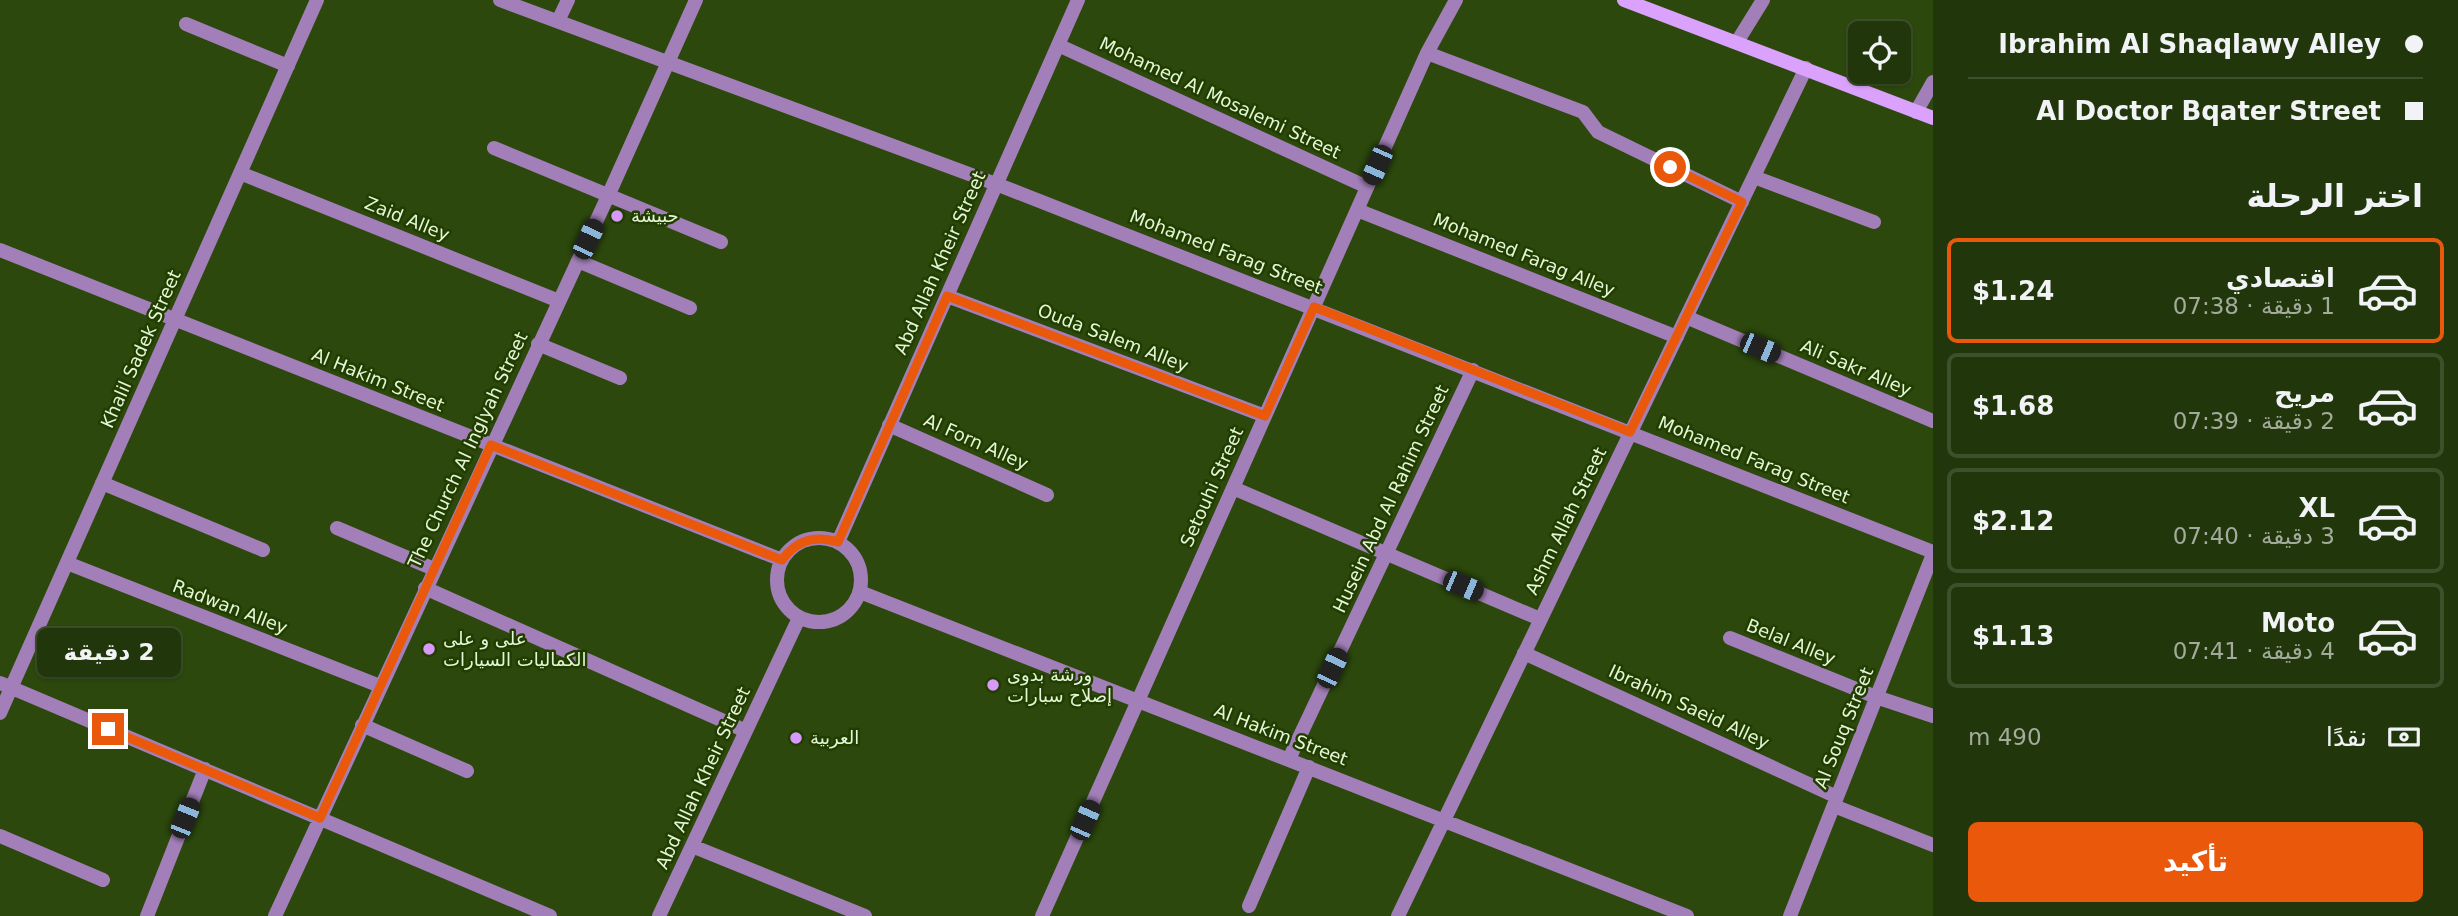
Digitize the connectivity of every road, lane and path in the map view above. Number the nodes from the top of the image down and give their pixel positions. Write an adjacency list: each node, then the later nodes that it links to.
1 (317, 0): 15 (street, Khalil Sadek Street)
2 (500, 0): 9 (street, Mohamed Farag Street)
3 (568, 0): 9 (street)
4 (696, 0): 14 (street, The Church Al Inglyah Street)
5 (1077, 0): 12 (street, Abd Allah Kheir Street)
6 (1456, 0): 13 (street, Setouhi Street)
7 (1624, 0): 11 (main road)
8 (1763, 0): 11 (street)
9 (558, 21): 14 (street, Mohamed Farag Street)
10 (186, 24): 15 (street)
11 (1737, 42): 16 (main road)
12 (1058, 45): 23 (street, Abd Allah Kheir Street); 24 (street, Mohamed Al Mosalemi Street)
13 (1427, 53): 24 (street, Setouhi Street); 26 (street)
14 (667, 62): 23 (street, Mohamed Farag Street); 25 (street, The Church Al Inglyah Street)
15 (288, 66): 21 (street, Khalil Sadek Street)
16 (1806, 68): 18 (main road); 22 (street, Ashm Allah Street)
17 (1933, 82): 18 (street)
18 (1916, 112): 19 (main road)
19 (1933, 118)
20 (495, 148): 25 (street)
21 (240, 173): 33 (street, Zaid Alley); 37 (street, Khalil Sadek Street)
22 (1754, 177): 26 (street, Ashm Allah Street); 28 (street)
23 (996, 184): 32 (street, Abd Allah Kheir Street); 34 (street, Mohamed Farag Street)
24 (1367, 187): 27 (street, Setouhi Street)
25 (608, 196): 29 (street); 31 (street, The Church Al Inglyah Street)
26 (1742, 202): 36 (street, Ashm Allah Street)
27 (1357, 210): 34 (street, Setouhi Street); 38 (street, Mohamed Farag Alley)
28 (1874, 222)
29 (721, 242)
30 (0, 250): 37 (street, Al Hakim Street)
31 (578, 261): 33 (street, The Church Al Inglyah Street); 35 (street)
32 (947, 296): 42 (street, Ouda Salem Alley); 44 (street, Abd Allah Kheir Street)
33 (559, 300): 39 (street, The Church Al Inglyah Street)
34 (1314, 307): 40 (street, Mohamed Farag Street); 42 (street, Setouhi Street)
35 (690, 308)
36 (1686, 317): 38 (street, Ashm Allah Street); 43 (street, Ali Sakr Alley)
37 (175, 319): 46 (street, Al Hakim Street); 47 (street, Khalil Sadek Street)
38 (1676, 337): 45 (street, Ashm Allah Street)
39 (538, 344): 41 (street); 46 (street, The Church Al Inglyah Street)
40 (1473, 370): 45 (street, Mohamed Farag Street); 53 (street, Husein Abd Al Rahim Street)
41 (620, 378)
42 (1265, 416): 48 (street, Setouhi Street)
43 (1933, 421)
44 (889, 425): 49 (street, Al Forn Alley); 51 (street, Abd Allah Kheir Street)
45 (1630, 432): 54 (street, Mohamed Farag Street); 61 (street, Ashm Allah Street)
46 (491, 445): 55 (street, Al Hakim Street); 57 (street, The Church Al Inglyah Street)
47 (102, 483): 52 (street); 56 (street, Khalil Sadek Street)
48 (1233, 488): 53 (street); 67 (street, Setouhi Street)
49 (1047, 495)
50 (337, 528): 57 (street)
51 (838, 542): 55 (street); 59 (street)
52 (263, 550)
53 (1386, 553): 61 (street); 72 (street, Husein Abd Al Rahim Street)
54 (1933, 553): 66 (street, Al Souq Street)
55 (782, 560): 60 (street)
56 (67, 563): 64 (street, Khalil Sadek Street); 65 (street, Radwan Alley)
57 (434, 569): 58 (street, The Church Al Inglyah Street)
58 (425, 588): 65 (street, The Church Al Inglyah Street); 71 (street)
59 (860, 592): 60 (street); 67 (street, Al Hakim Street)
60 (799, 618): 71 (street, Abd Allah Kheir Street)
61 (1540, 619): 63 (street, Ashm Allah Street)
62 (1730, 638): 66 (street, Belal Alley)
63 (1524, 653): 76 (street, Ibrahim Saeid Alley); 78 (street, Ashm Allah Street)
64 (6, 685): 68 (street, Khalil Sadek Street); 74 (street)
65 (380, 686): 70 (street, The Church Al Inglyah Street)
66 (1876, 697): 69 (street); 76 (street, Al Souq Street)
67 (1138, 700): 72 (street, Al Hakim Street); 89 (street, Setouhi Street)
68 (0, 713)
69 (1933, 716)
70 (362, 725): 75 (street); 77 (street, The Church Al Inglyah Street)
71 (746, 731): 81 (street, Abd Allah Kheir Street)
72 (1289, 759): 73 (street, Al Hakim Street)
73 (1309, 767): 78 (street, Al Hakim Street); 83 (street)
74 (205, 769): 77 (street); 84 (street)
75 (467, 771)
76 (1835, 801): 80 (street, Ibrahim Saeid Alley); 92 (street, Al Souq Street)
77 (320, 818): 85 (street, The Church Al Inglyah Street); 86 (street)
78 (1444, 819): 90 (street, Ashm Allah Street); 91 (street, Al Hakim Street)
79 (0, 836): 82 (street)
80 (1933, 845)
81 (692, 846): 87 (street, Abd Allah Kheir Street); 88 (street)
82 (103, 880)
83 (1249, 906)
84 (146, 916)
85 (275, 916)
86 (550, 916)
87 (659, 916)
88 (865, 916)
89 (1042, 916)
90 (1398, 916)
91 (1688, 916)
92 (1790, 916)

